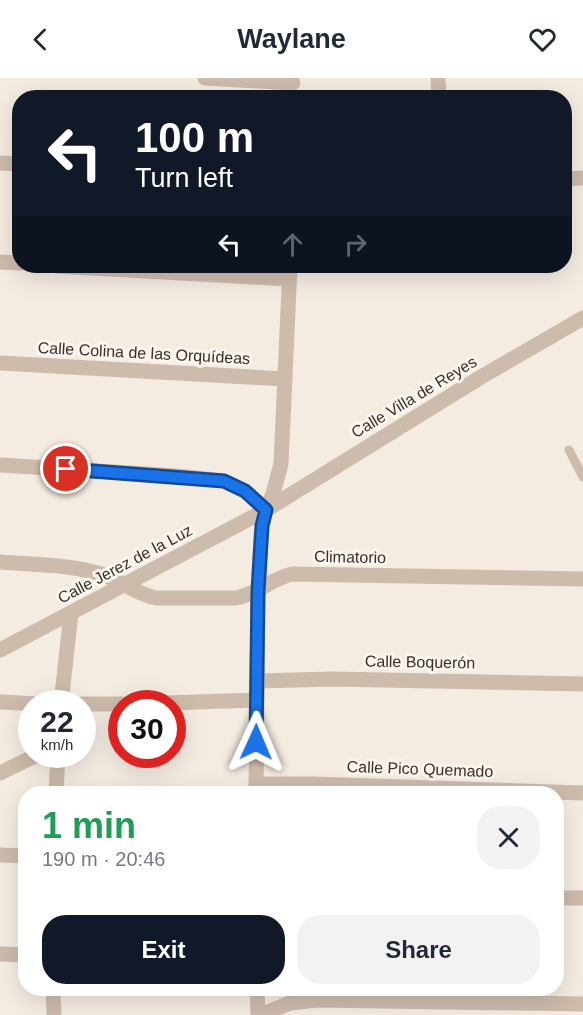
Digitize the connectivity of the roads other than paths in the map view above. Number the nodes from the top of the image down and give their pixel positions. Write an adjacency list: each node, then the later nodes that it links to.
1 (205, 78): 2 (street)
2 (293, 86)
3 (289, 273): 6 (street)
4 (583, 318): 10 (street, Calle Villa de Reyes)
5 (0, 363): 6 (street, Calle Colina de las Orquídeas)
6 (285, 379): 10 (street)
7 (569, 450): 9 (lane)
8 (0, 465): 10 (street)
9 (583, 477)
10 (266, 510): 13 (street, Calle Jerez de la Luz); 14 (street)
11 (0, 562): 13 (street, Climatorio)
12 (583, 579): 14 (street, Climatorio)
13 (125, 584): 14 (street, Climatorio); 15 (street, Calle Jerez de la Luz)
14 (258, 591): 17 (street)
15 (71, 613): 16 (street, Calle Jerez de la Luz); 19 (street)
16 (0, 650)
17 (257, 681): 18 (street, Calle Boquerón); 20 (street)
18 (583, 684)
19 (63, 690)
20 (257, 700): 22 (street); 28 (street)
21 (0, 702): 23 (street)
22 (186, 702)
23 (18, 703)
24 (18, 764): 26 (street)
25 (57, 768): 27 (street)
26 (0, 773)
27 (56, 786)
28 (256, 786)
29 (290, 786): 30 (street, Calle Pico Quemado)
30 (380, 786)
31 (564, 791): 32 (street, Calle Pico Quemado)
32 (583, 792)
33 (0, 855): 34 (street)
34 (18, 855)
35 (564, 898): 36 (street)
36 (583, 898)
37 (0, 954): 38 (street)
38 (18, 955)
39 (53, 996): 42 (street)
40 (258, 996): 43 (street)
41 (583, 1004): 43 (street)
42 (54, 1015)
43 (260, 1015)

